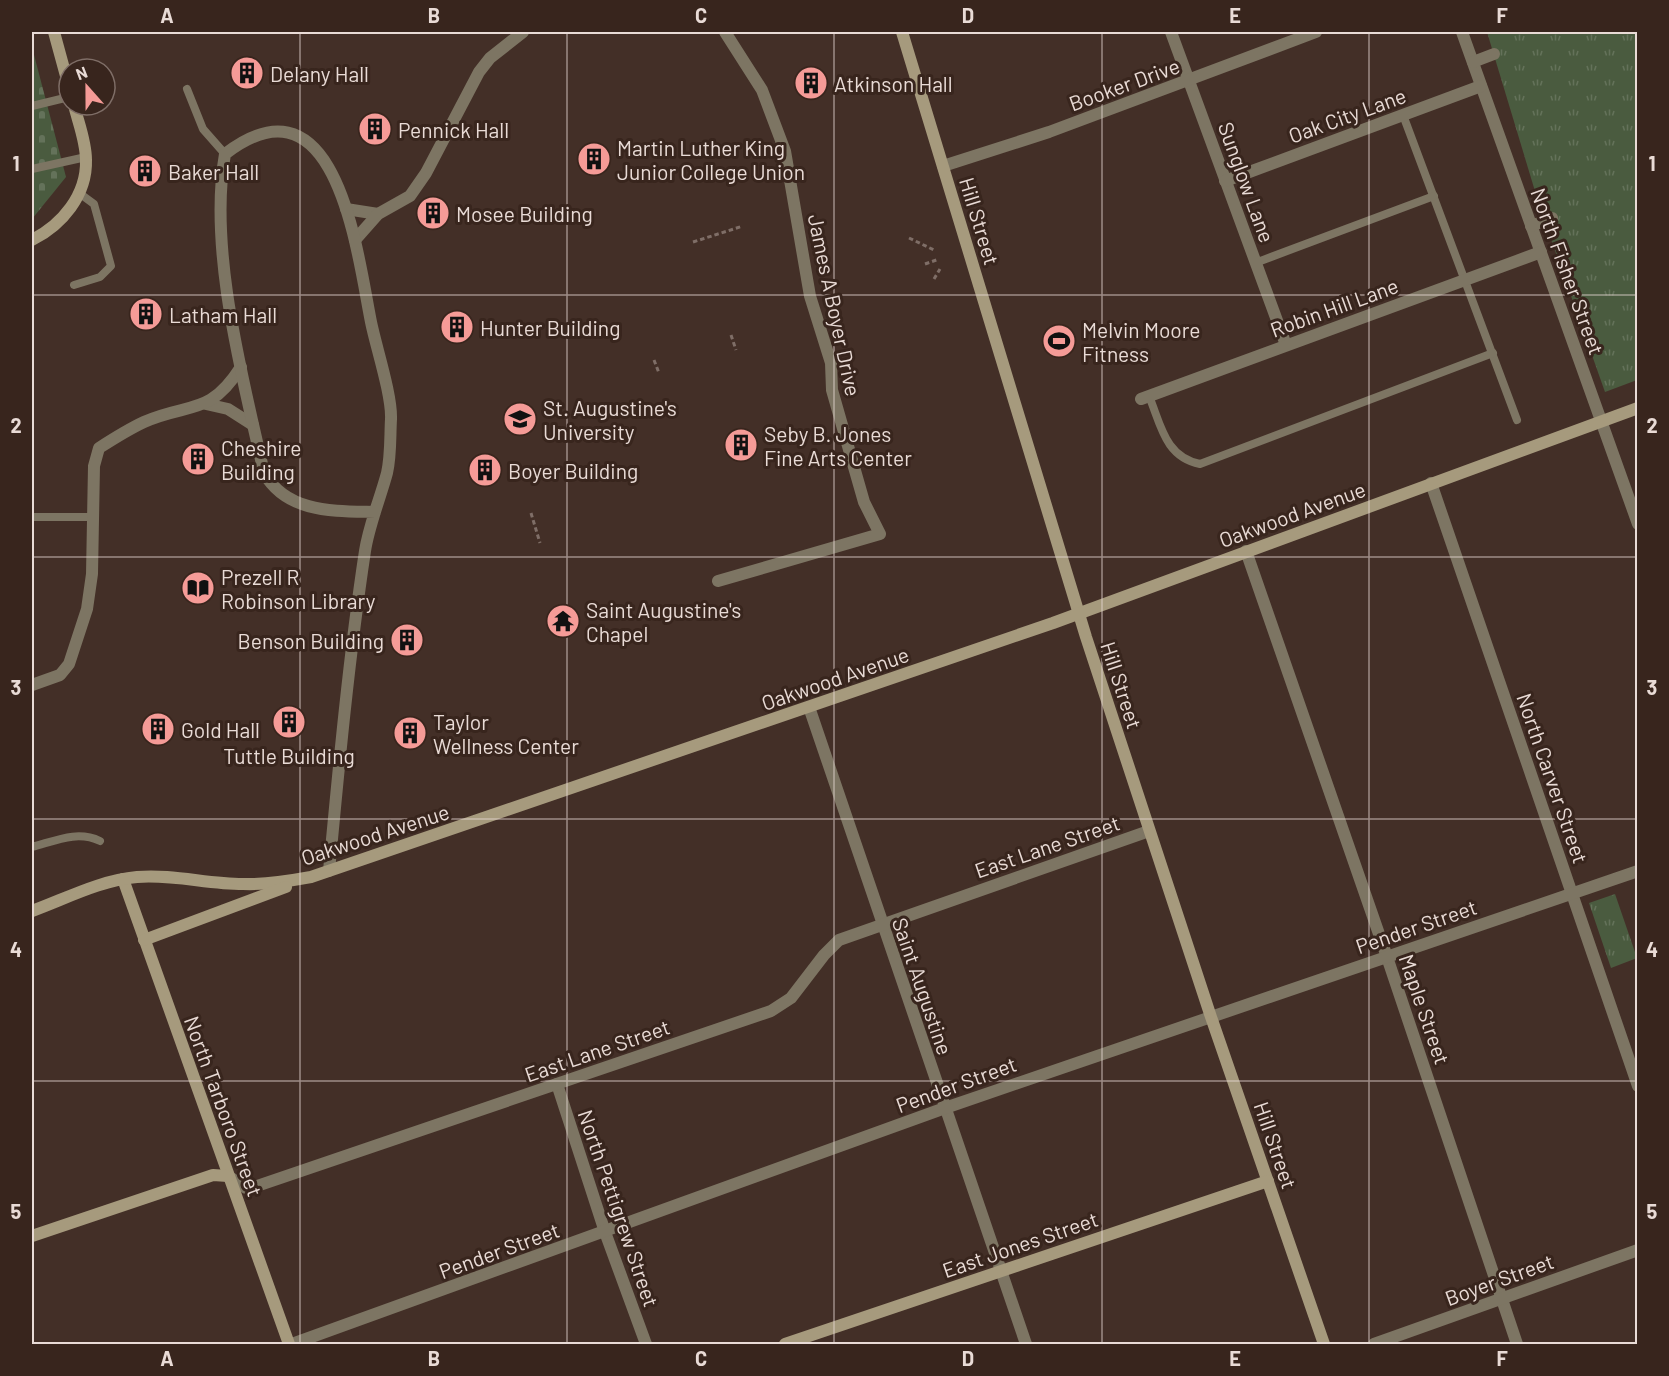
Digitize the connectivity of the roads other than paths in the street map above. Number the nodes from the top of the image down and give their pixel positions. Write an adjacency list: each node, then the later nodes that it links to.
1 (54, 32): 9 (street)
2 (524, 32): 26 (street)
3 (725, 32): 50 (street, James A Boyer Drive)
4 (902, 32): 20 (street, Hill Street)
5 (1171, 32): 11 (street, Sunglow Lane)
6 (1316, 32): 11 (street, Booker Drive)
7 (1462, 32): 10 (street, North Fisher Street)
8 (1494, 54): 10 (street)
9 (61, 57)
10 (1473, 62): 12 (street, North Fisher Street)
11 (1189, 80): 20 (street, Booker Drive); 22 (street, Sunglow Lane)
12 (1481, 86): 16 (street, Oak City Lane); 28 (street, North Fisher Street)
13 (187, 89): 18 (lane)
14 (57, 100): 15 (lane)
15 (32, 106)
16 (1403, 115): 22 (street, Oak City Lane); 24 (lane)
17 (77, 117): 19 (street)
18 (225, 154): 25 (street); 37 (street)
19 (86, 157): 21 (lane); 23 (street)
20 (943, 166): 51 (street, Hill Street)
21 (32, 169)
22 (1225, 182): 32 (street, Sunglow Lane)
23 (79, 193): 29 (street); 34 (lane)
24 (1434, 196): 32 (lane); 33 (lane)
25 (346, 209): 26 (street); 30 (street)
26 (378, 214): 30 (street)
27 (1552, 218): 28 (street)
28 (1532, 226): 31 (street, North Fisher Street)
29 (32, 240)
30 (355, 240): 45 (street)
31 (1541, 252): 33 (street, Robin Hill Lane); 42 (street, North Fisher Street)
32 (1255, 263): 35 (street, Sunglow Lane)
33 (1465, 279): 35 (street, Robin Hill Lane); 36 (lane)
34 (74, 285)
35 (1286, 345): 38 (street, Robin Hill Lane)
36 (1492, 353): 38 (lane); 41 (lane)
37 (241, 367): 39 (street); 43 (street)
38 (1145, 397)
39 (206, 404): 43 (street); 47 (street)
40 (1638, 408): 42 (street, Oakwood Avenue)
41 (1517, 420)
42 (1601, 421): 44 (street, Oakwood Avenue); 48 (street, North Fisher Street)
43 (253, 425): 45 (street)
44 (1431, 483): 49 (street, Oakwood Avenue); 61 (street, North Carver Street)
45 (375, 512): 57 (street)
46 (32, 517): 47 (lane)
47 (92, 517): 52 (street)
48 (1638, 524)
49 (1246, 551): 51 (street, Oakwood Avenue); 65 (street, Maple Street)
50 (718, 580)
51 (1078, 614): 53 (street, Oakwood Avenue); 54 (street, Hill Street)
52 (32, 686)
53 (809, 707): 57 (street, Oakwood Avenue); 63 (street, Saint Augustine)
54 (1149, 831): 63 (street, East Lane Street); 66 (street, Hill Street)
55 (100, 841): 56 (lane)
56 (32, 847)
57 (329, 871): 59 (street, Oakwood Avenue)
58 (1638, 871): 61 (street, Pender Street)
59 (312, 877): 60 (street, Oakwood Avenue); 64 (street)
60 (123, 879): 62 (street, Oakwood Avenue); 64 (street, North Tarboro Street)
61 (1572, 893): 65 (street, Pender Street); 68 (street, North Carver Street)
62 (32, 911)
63 (882, 924): 67 (street, East Lane Street); 69 (street, Saint Augustine)
64 (144, 940): 70 (street, North Tarboro Street)
65 (1387, 957): 66 (street, Pender Street); 76 (street, Maple Street)
66 (1211, 1017): 69 (street, Pender Street); 71 (street, Hill Street)
67 (557, 1084): 70 (street, East Lane Street); 72 (street, North Pettigrew Street)
68 (1638, 1086)
69 (945, 1108): 72 (street, Pender Street); 75 (street, Saint Augustine)
70 (228, 1176): 73 (street); 77 (street, North Tarboro Street)
71 (1268, 1181): 75 (street, East Jones Street); 81 (street, Hill Street)
72 (605, 1232): 77 (street, Pender Street); 78 (street, North Pettigrew Street)
73 (32, 1236)
74 (1638, 1250): 76 (street, Boyer Street)
75 (1000, 1272): 79 (street, East Jones Street); 80 (street, Saint Augustine)
76 (1502, 1300): 82 (street, Boyer Street); 83 (street, Maple Street)
77 (290, 1344)
78 (646, 1344)
79 (785, 1344)
80 (1026, 1344)
81 (1324, 1344)
82 (1374, 1344)
83 (1517, 1344)

